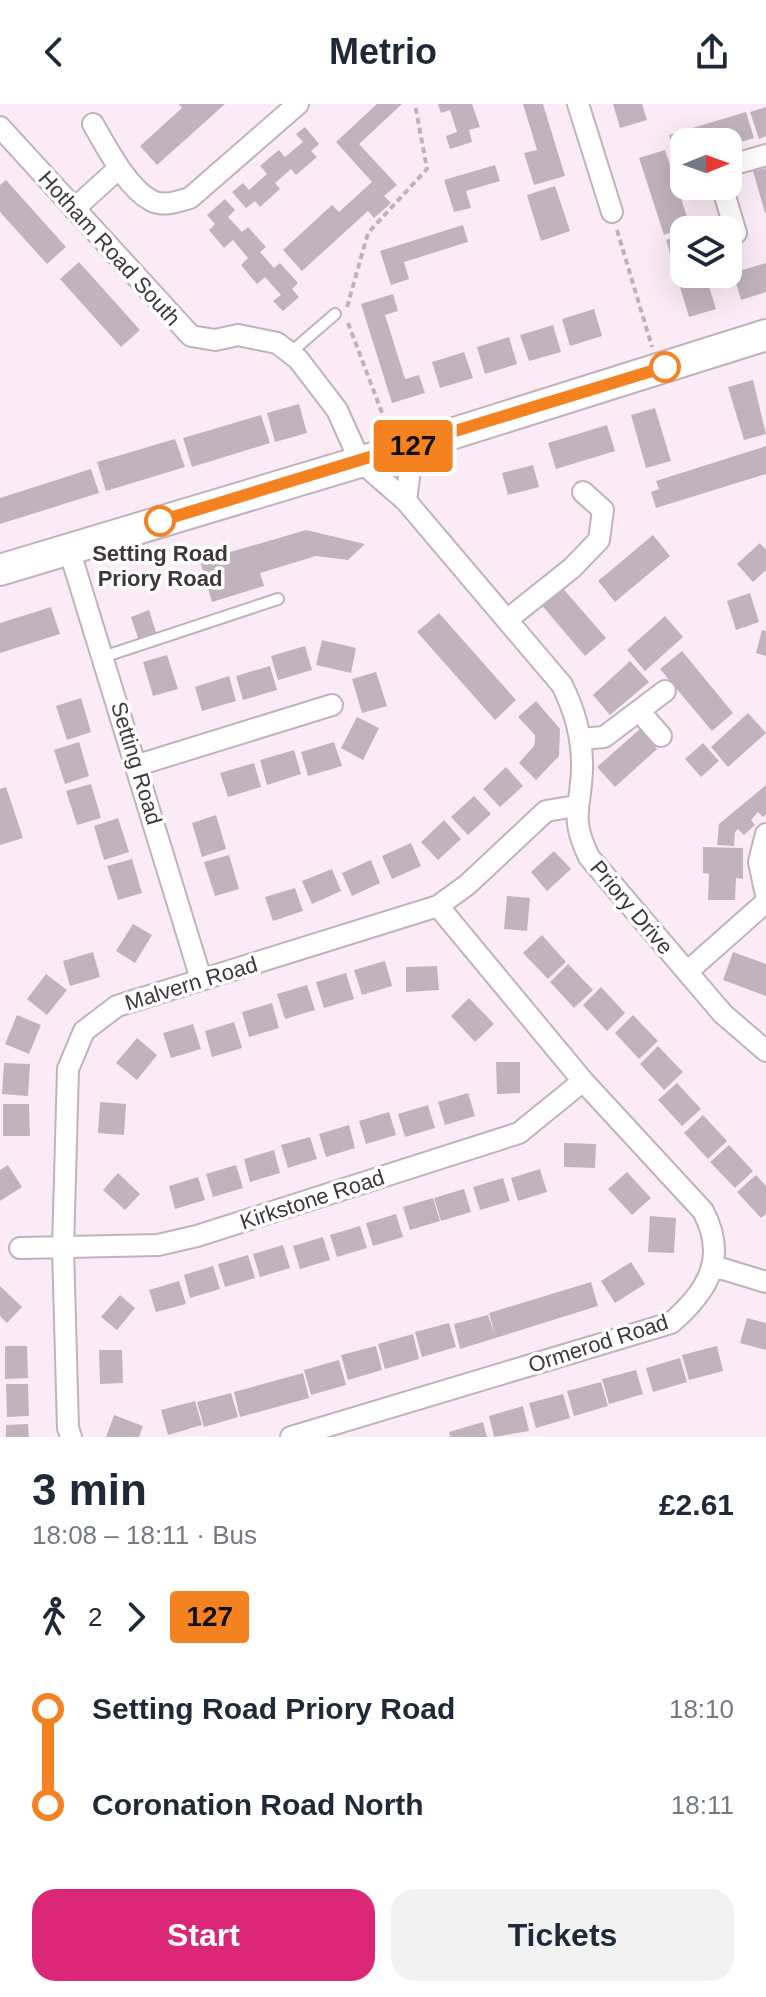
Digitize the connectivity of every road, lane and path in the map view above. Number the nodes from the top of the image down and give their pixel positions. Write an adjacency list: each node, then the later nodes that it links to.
1 (298, 104): 8 (street)
2 (415, 104): 15 (path)
3 (578, 104): 10 (street)
4 (93, 124): 8 (street)
5 (0, 127): 9 (street, Hotham Road South)
6 (766, 155): 7 (street)
7 (742, 162)
8 (119, 168): 9 (street)
9 (74, 209): 14 (street, Hotham Road South)
10 (612, 212): 13 (path)
11 (335, 314): 14 (lane)
12 (766, 335): 16 (street)
13 (652, 347)
14 (290, 353): 17 (street, Hotham Road South)
15 (387, 426)
16 (413, 446): 17 (street); 19 (street)
17 (360, 461): 19 (street, Priory Drive); 20 (street)
18 (583, 492): 23 (street)
19 (406, 501): 23 (street, Priory Drive)
20 (69, 549): 21 (street); 24 (street, Setting Road)
21 (0, 570)
22 (278, 599): 24 (lane)
23 (508, 619): 29 (street, Priory Drive)
24 (103, 657): 30 (street, Setting Road)
25 (665, 691): 27 (street)
26 (332, 705): 30 (street)
27 (640, 712): 28 (street); 29 (street)
28 (661, 736)
29 (580, 739): 31 (street, Priory Drive)
30 (138, 765): 37 (street, Setting Road)
31 (576, 806): 35 (street, Malvern Road); 36 (street, Priory Drive)
32 (766, 834): 33 (street)
33 (766, 895)
34 (766, 902): 36 (street)
35 (438, 906): 37 (street, Malvern Road); 39 (street, Ormerod Road)
36 (687, 972): 38 (street, Priory Drive)
37 (201, 979): 41 (street, Malvern Road)
38 (766, 1051)
39 (583, 1081): 41 (street, Kirkstone Road); 42 (street, Ormerod Road)
40 (20, 1248): 41 (street, Kirkstone Road)
41 (63, 1248): 44 (street, Malvern Road)
42 (713, 1266): 43 (street); 45 (street, Ormerod Road)
43 (766, 1282)
44 (71, 1437)
45 (291, 1437)

